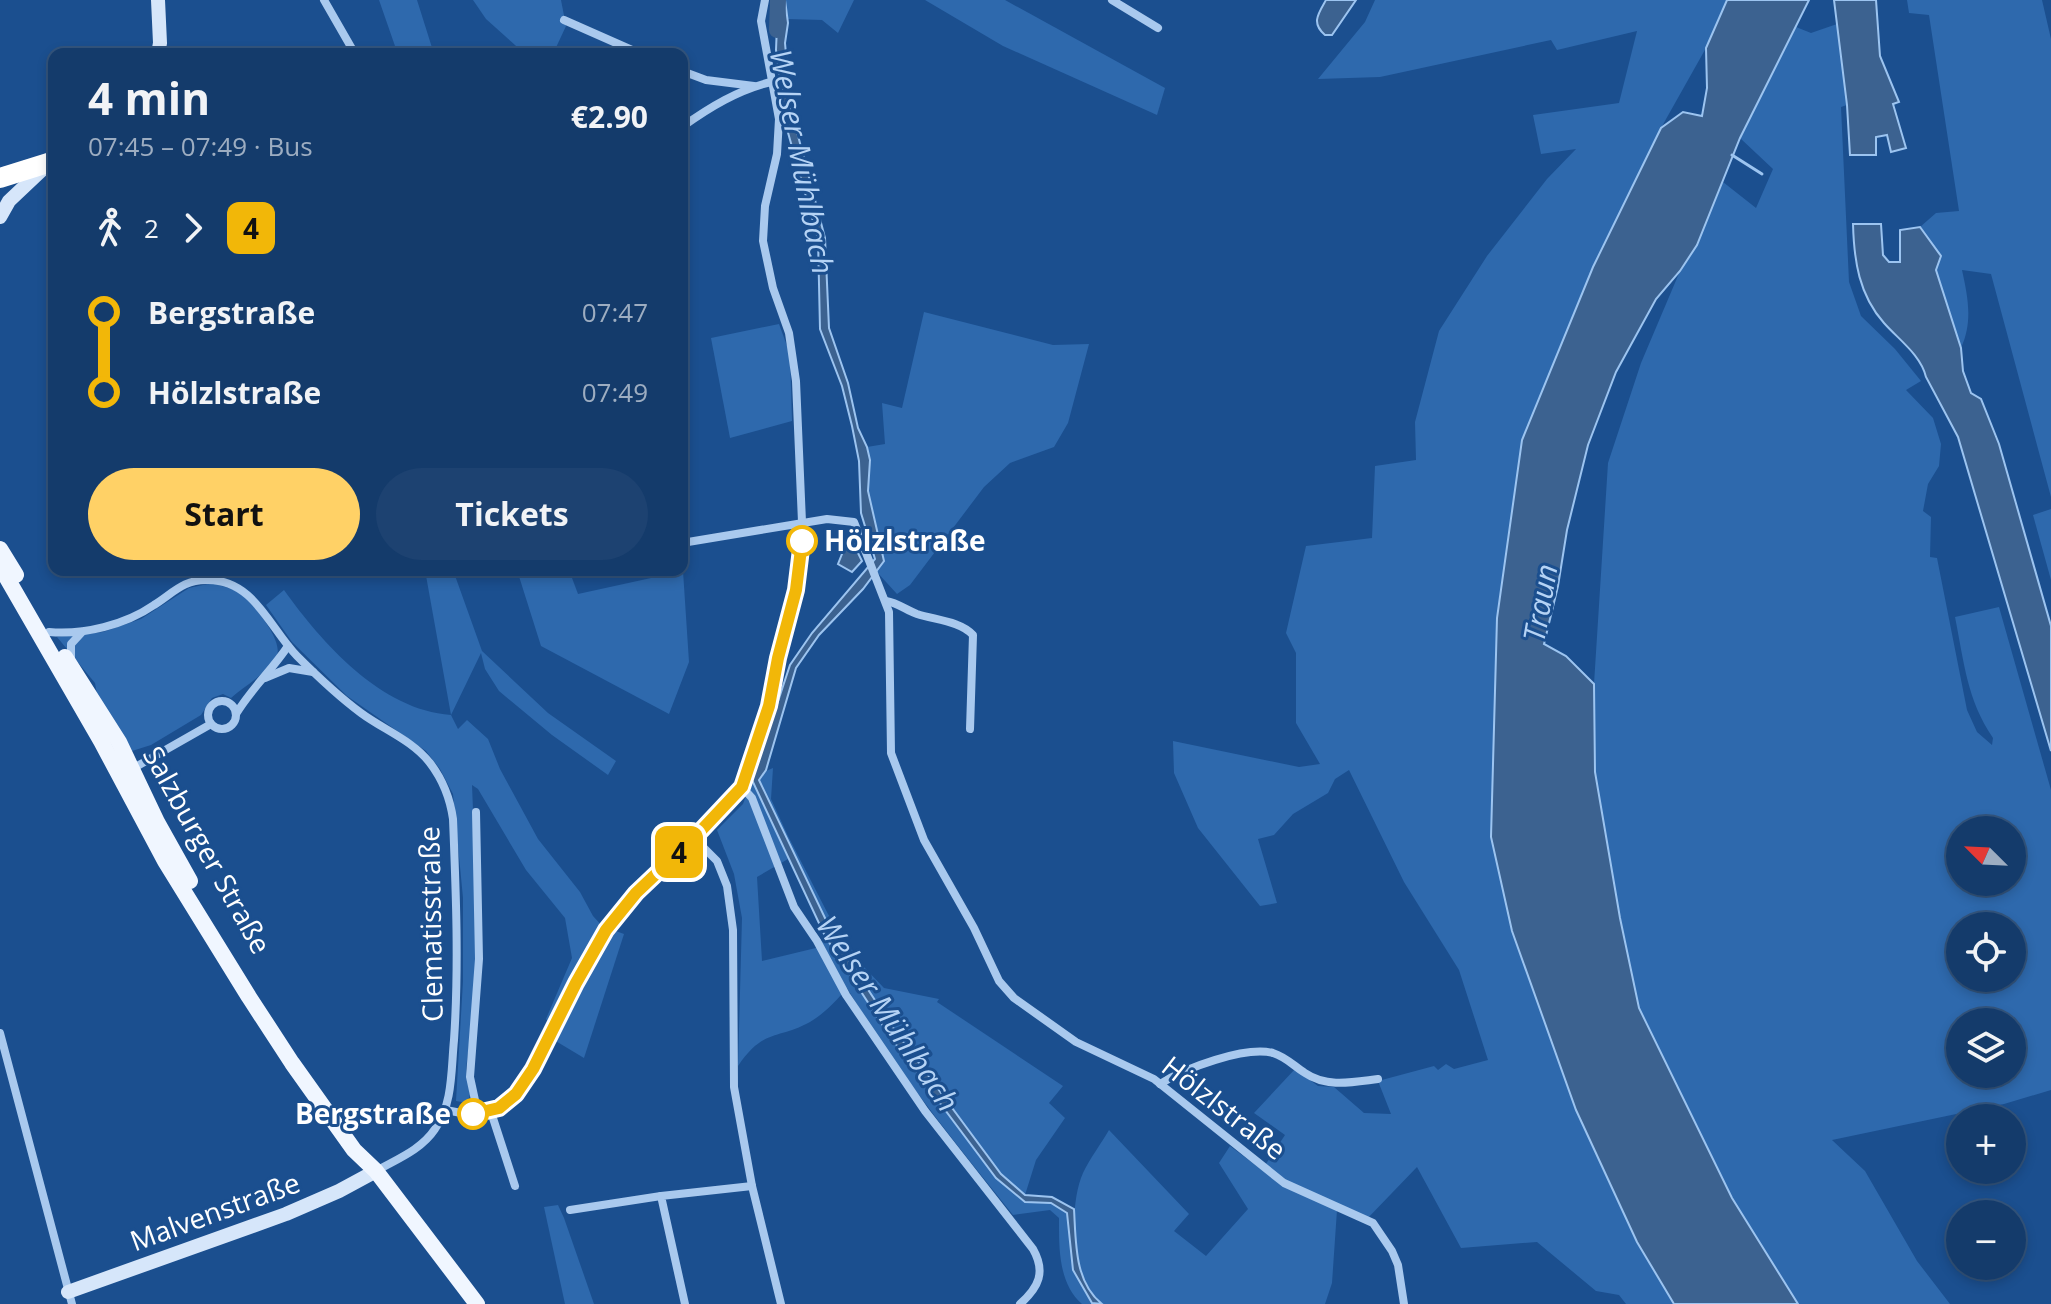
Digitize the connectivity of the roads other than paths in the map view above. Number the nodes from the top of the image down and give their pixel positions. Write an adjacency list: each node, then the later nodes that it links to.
1 (158, 0): 7 (street)
2 (324, 0): 8 (street)
3 (765, 0): 11 (street)
4 (1112, 0): 6 (street)
5 (564, 20): 9 (street)
6 (1158, 28)
7 (159, 48)
8 (352, 48)
9 (627, 48)
10 (688, 73): 12 (street)
11 (771, 82): 12 (street); 18 (street)
12 (755, 86): 13 (street)
13 (688, 123)
14 (48, 161): 16 (highway)
15 (48, 164): 17 (street)
16 (0, 178)
17 (0, 217)
18 (802, 522): 19 (street); 24 (street, Hölzlstraße); 38 (street)
19 (688, 542)
20 (0, 549): 26 (main road, Salzburger Straße)
21 (0, 566): 37 (main road, Salzburger Straße)
22 (194, 576): 23 (street)
23 (194, 580): 25 (street); 27 (street, Clematisstraße)
24 (886, 601): 36 (street); 43 (street, Hölzlstraße)
25 (82, 631): 26 (street); 28 (street)
26 (49, 632): 28 (main road, Salzburger Straße)
27 (292, 650): 29 (street); 30 (street, Clematisstraße); 31 (street)
28 (71, 668): 37 (main road, Salzburger Straße)
29 (289, 668): 30 (street); 31 (street)
30 (314, 672): 44 (street, Clematisstraße)
31 (264, 679): 32 (street)
32 (250, 691): 33 (street); 34 (street)
33 (228, 702): 34 (street); 35 (street)
34 (236, 714): 35 (street)
35 (211, 724): 37 (street)
36 (970, 729)
37 (126, 772): 47 (main road, Salzburger Straße)
38 (742, 787): 40 (street); 56 (street)
39 (476, 812): 46 (street)
40 (694, 838): 45 (street); 49 (street)
41 (0, 1033): 52 (street)
42 (1378, 1079): 43 (street)
43 (1160, 1084): 57 (street, Hölzlstraße)
44 (446, 1110): 46 (street); 47 (street)
45 (491, 1112): 46 (street); 48 (street)
46 (478, 1114)
47 (376, 1171): 52 (street, Malvenstraße); 53 (main road, Salzburger Straße)
48 (515, 1186)
49 (752, 1186): 50 (street); 55 (street)
50 (661, 1196): 51 (street); 54 (street)
51 (570, 1210)
52 (70, 1298)
53 (477, 1304)
54 (685, 1304)
55 (781, 1304)
56 (1020, 1304)
57 (1404, 1304)

